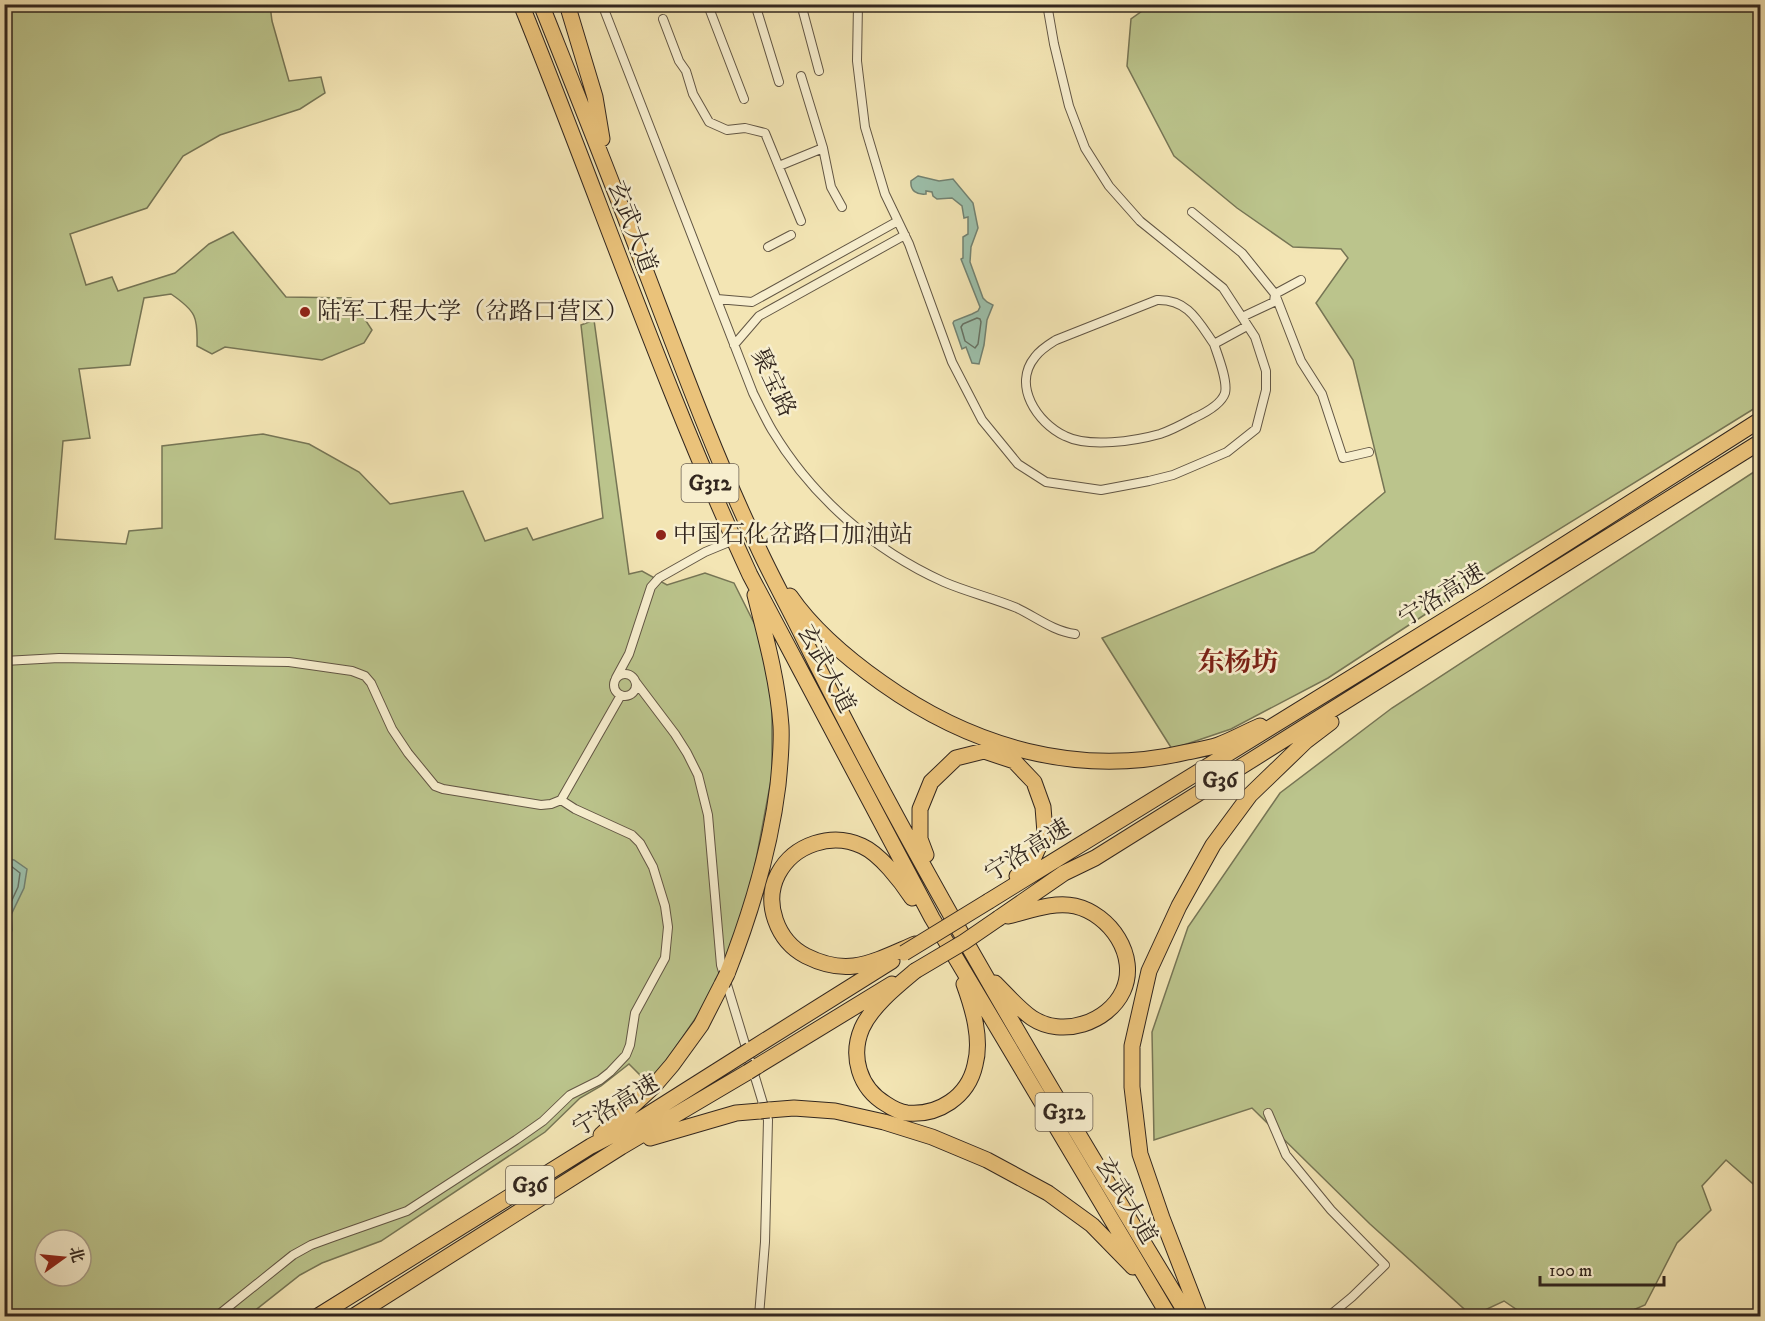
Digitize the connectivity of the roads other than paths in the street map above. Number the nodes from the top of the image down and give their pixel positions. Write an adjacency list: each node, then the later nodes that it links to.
1 (521, 4): 35 (highway, 玄武大道 / G312)
2 (541, 4): 17 (highway, 玄武大道 / G312)
3 (567, 4): 17 (highway)
4 (602, 4): 27 (street, 聚宝路)
5 (755, 4): 13 (street)
6 (801, 4): 11 (street)
7 (858, 4): 21 (street)
8 (1047, 4): 28 (street)
9 (709, 8): 14 (street)
10 (663, 18): 16 (street)
11 (819, 71)
12 (801, 76): 15 (street)
13 (779, 82)
14 (744, 99)
15 (823, 148): 16 (street); 18 (street)
16 (778, 166): 20 (street)
17 (607, 168): 36 (highway, 玄武大道 / G312)
18 (842, 207)
19 (1192, 212): 26 (street)
20 (801, 221)
21 (898, 221): 23 (street); 27 (street)
22 (791, 235): 24 (street)
23 (905, 235): 29 (street); 31 (street)
24 (768, 247)
25 (1301, 280): 26 (street)
26 (1275, 294): 28 (street); 34 (street)
27 (717, 299): 31 (street, 聚宝路)
28 (1242, 317): 29 (street)
29 (1247, 326): 30 (street)
30 (1214, 344): 30 (street)
31 (734, 345): 38 (street, 聚宝路)
32 (1761, 420): 44 (highway, 宁洛高速 / G36)
33 (1761, 442): 39 (highway, 宁洛高速 / G36)
34 (1369, 452)
35 (734, 540): 37 (highway, 玄武大道 / G312); 40 (street)
36 (757, 547): 44 (highway); 49 (highway, 玄武大道 / G312)
37 (750, 575): 51 (highway, 玄武大道 / G312); 56 (highway)
38 (1075, 634)
39 (1441, 642): 50 (highway, 宁洛高速 / G36); 65 (highway)
40 (629, 654): 42 (street); 43 (street)
41 (4, 661): 47 (street)
42 (616, 678): 43 (street); 45 (street)
43 (634, 679): 45 (street); 46 (street)
44 (1348, 681): 48 (highway, 宁洛高速 / G36)
45 (624, 695): 46 (street); 47 (street)
46 (648, 697): 62 (street)
47 (561, 800): 59 (street)
48 (989, 901): 49 (highway); 52 (highway, 宁洛高速 / G36, bridge)
49 (945, 906): 54 (highway, 玄武大道 / G312)
50 (999, 918): 53 (highway, 宁洛高速 / G36, bridge); 54 (highway)
51 (949, 947): 52 (highway); 53 (highway); 58 (highway, 玄武大道 / G312)
52 (903, 951): 56 (highway, 宁洛高速 / G36)
53 (915, 971): 57 (highway, 宁洛高速 / G36)
54 (982, 971): 64 (highway, 玄武大道 / G312)
55 (1268, 1113): 66 (street)
56 (591, 1146): 60 (highway, 宁洛高速 / G36)
57 (621, 1147): 58 (highway); 61 (highway, 宁洛高速 / G36)
58 (1156, 1293): 63 (highway, 玄武大道 / G312)
59 (217, 1317)
60 (318, 1317)
61 (354, 1317)
62 (759, 1317)
63 (1169, 1317)
64 (1188, 1317)
65 (1200, 1317)
66 (1329, 1317)

